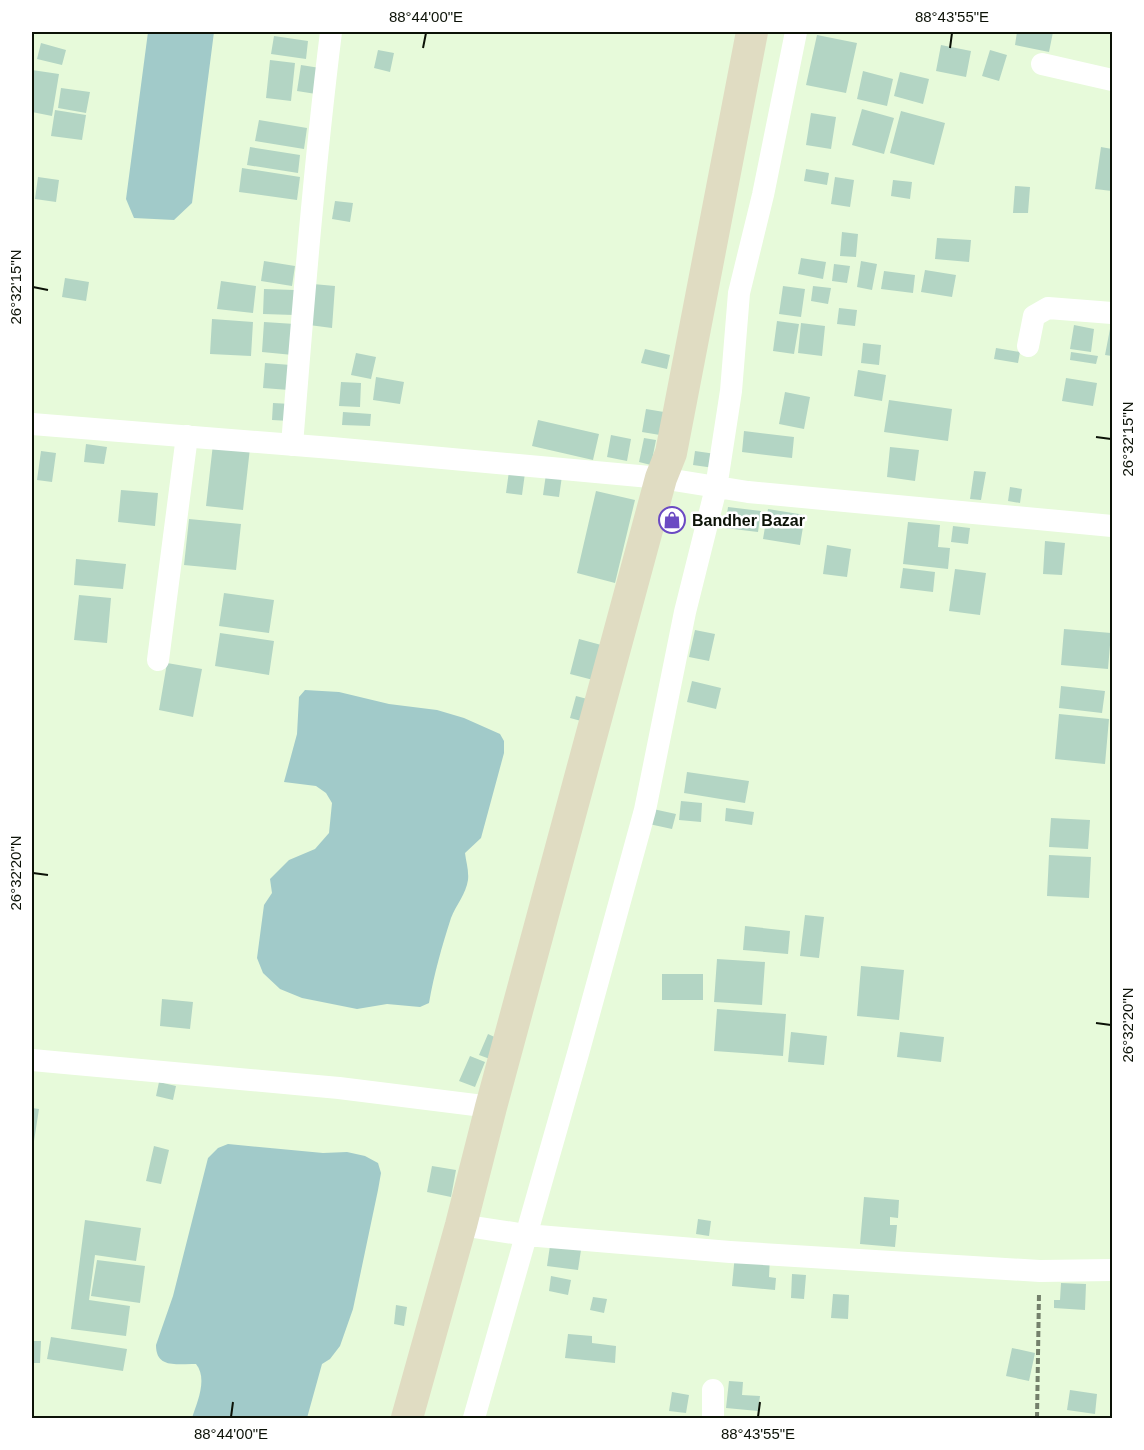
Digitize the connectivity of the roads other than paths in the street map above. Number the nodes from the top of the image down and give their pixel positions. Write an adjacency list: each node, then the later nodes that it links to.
1 (331, 32): 10 (street)
2 (752, 32): 11 (street)
3 (796, 32): 12 (street)
4 (1042, 64): 5 (street)
5 (1113, 80)
6 (1113, 313): 7 (street)
7 (1029, 346)
8 (32, 424): 9 (street)
9 (187, 436): 10 (street); 14 (street)
10 (292, 445): 11 (street)
11 (660, 478): 12 (street); 16 (street)
12 (716, 488): 13 (street); 18 (street)
13 (1113, 526)
14 (158, 660)
15 (32, 1060): 16 (street)
16 (491, 1107): 17 (street)
17 (461, 1225): 18 (street); 21 (street)
18 (526, 1235): 19 (street); 22 (street)
19 (1113, 1270)
20 (713, 1390): 23 (street)
21 (407, 1419)
22 (474, 1419)
23 (713, 1419)

